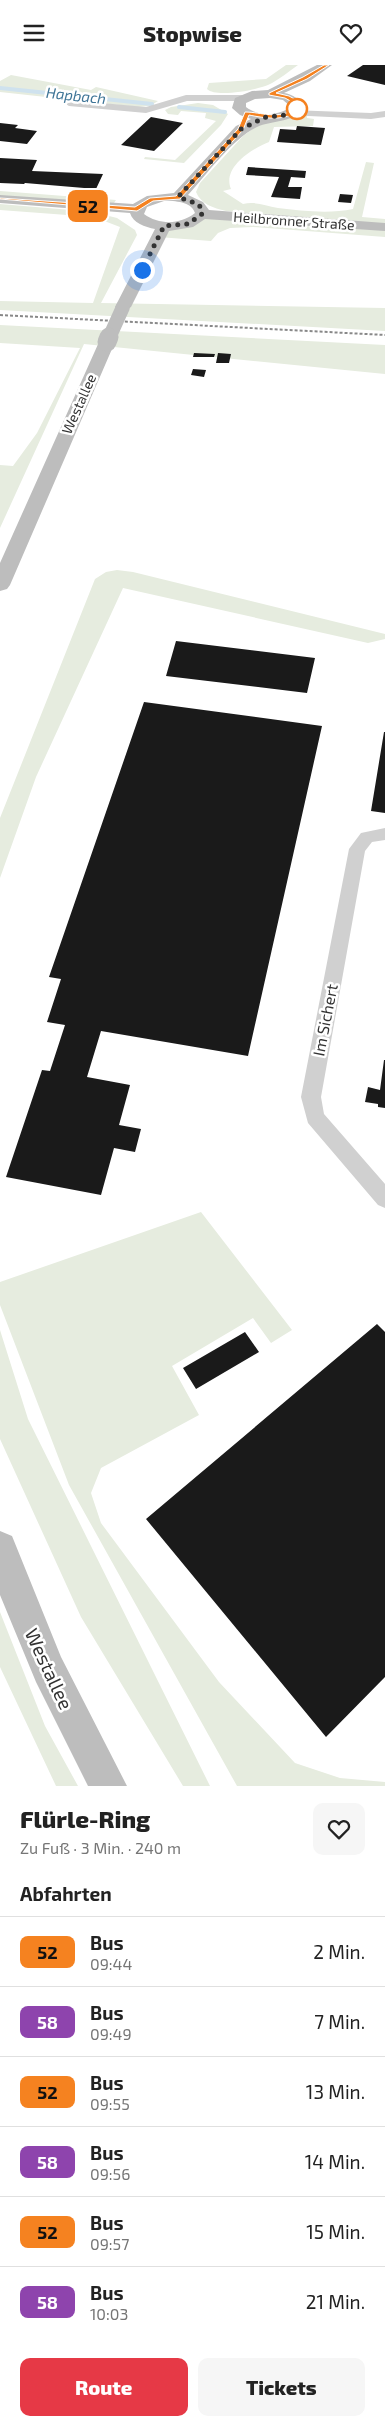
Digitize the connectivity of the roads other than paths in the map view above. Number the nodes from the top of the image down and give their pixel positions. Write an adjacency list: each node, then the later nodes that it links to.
1 (326, 65): 2 (main road)
2 (305, 78): 3 (main road); 6 (main road)
3 (270, 94): 5 (main road); 6 (main road)
4 (69, 103): 5 (street)
5 (243, 106): 8 (main road); 9 (main road)
6 (293, 106): 7 (street); 8 (main road)
7 (385, 114)
8 (266, 117): 9 (main road)
9 (241, 129): 10 (main road)
10 (178, 197): 12 (main road); 13 (main road)
11 (0, 199): 12 (main road)
12 (137, 209): 14 (main road)
13 (202, 214): 14 (main road); 15 (main road, Heilbronner Straße)
14 (164, 226): 16 (main road, Westallee, bridge)
15 (385, 227)
16 (0, 585)
17 (385, 834): 18 (street, Im Sichert)
18 (385, 1199)
19 (0, 1548): 20 (main road, Westallee)
20 (108, 1786)

